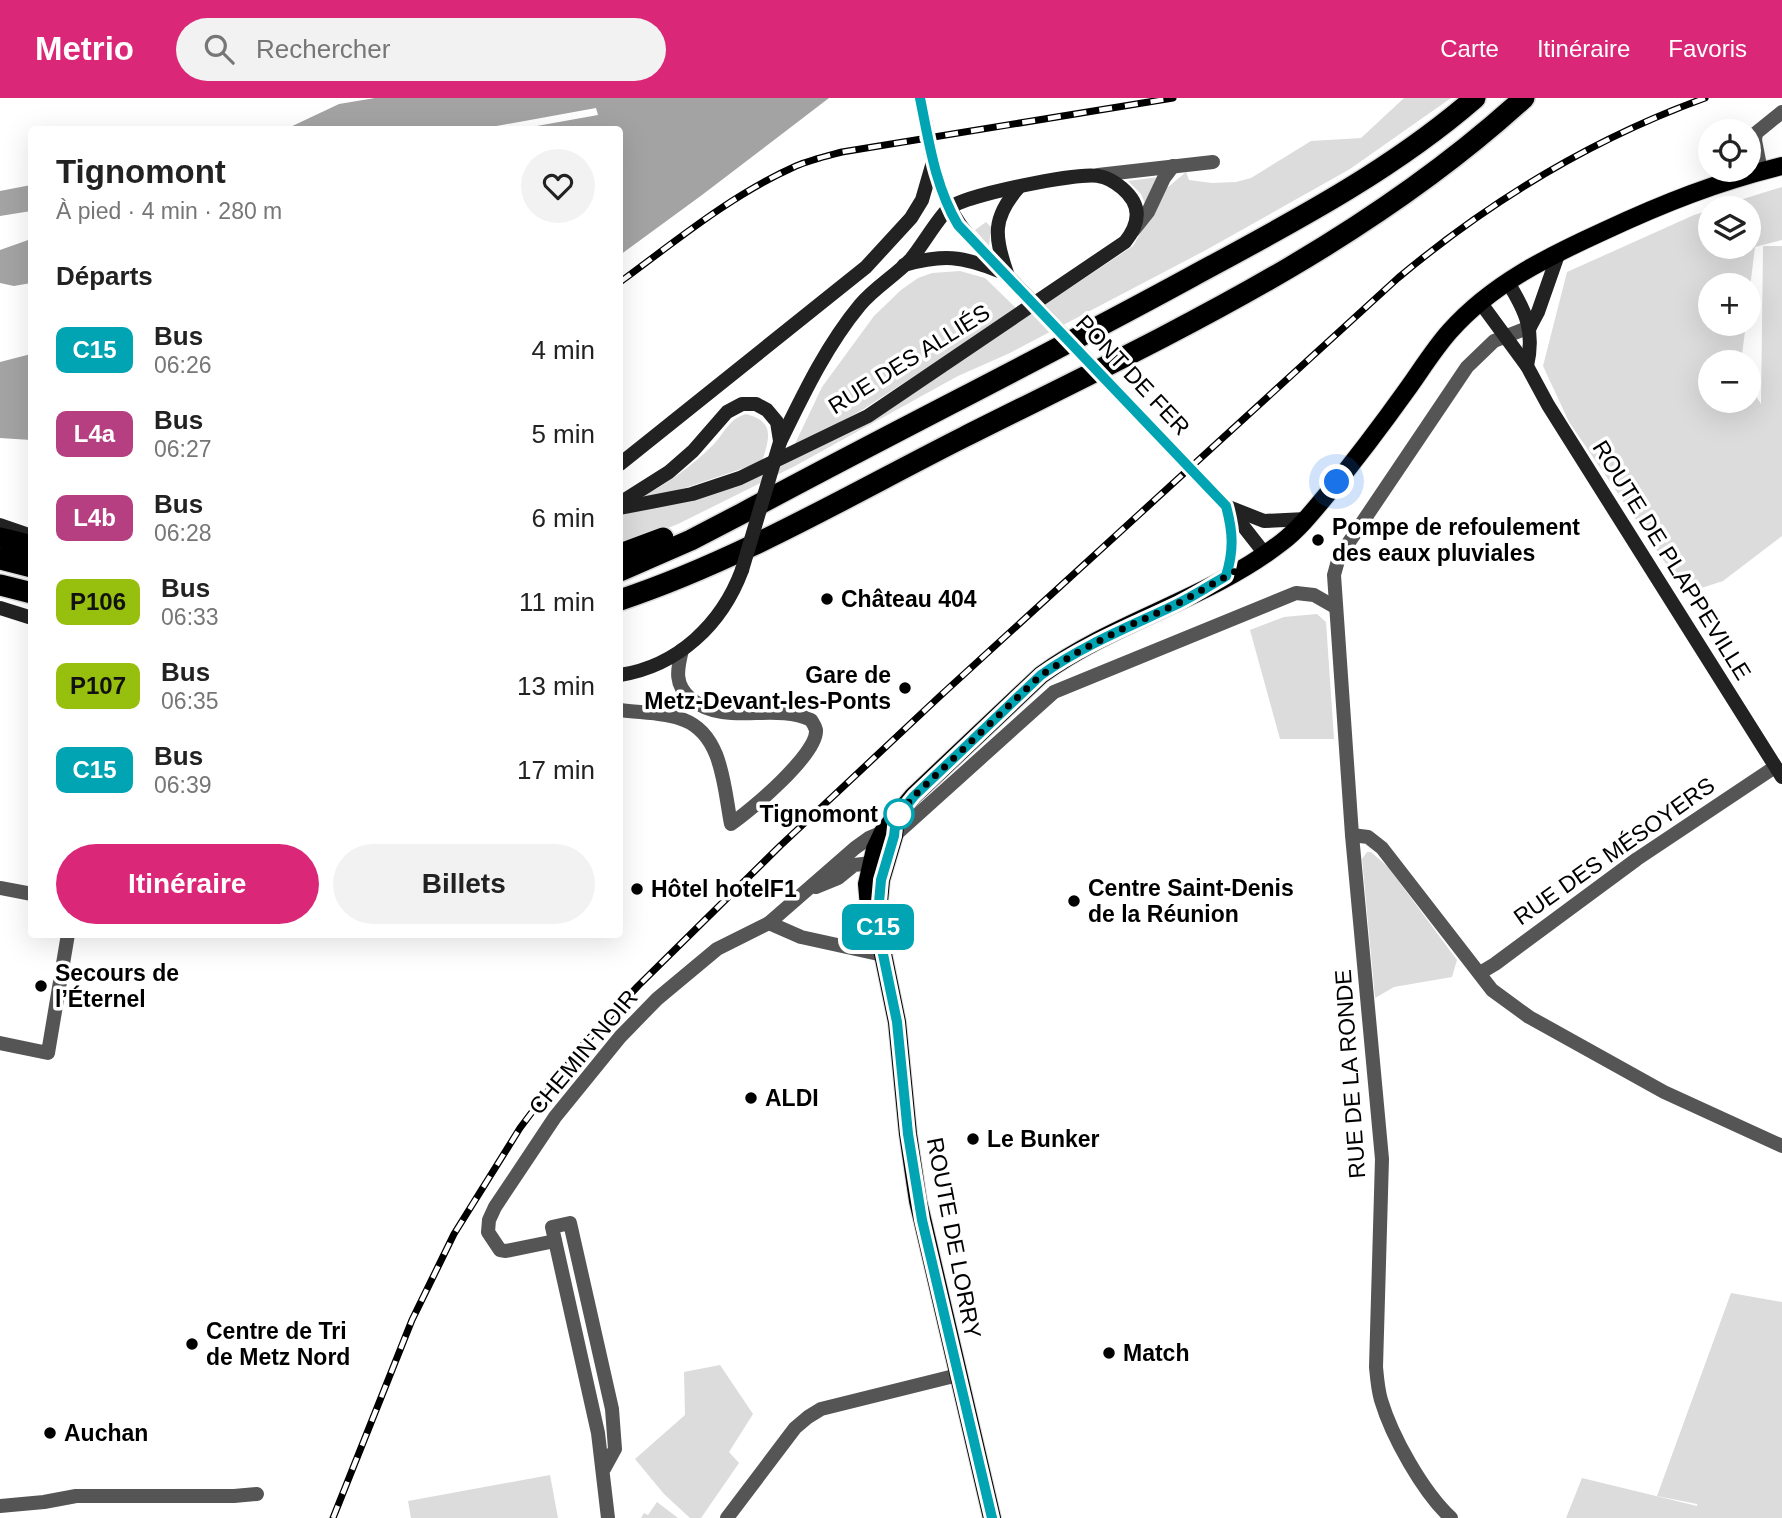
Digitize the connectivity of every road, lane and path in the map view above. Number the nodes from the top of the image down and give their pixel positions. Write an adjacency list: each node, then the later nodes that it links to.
1 (920, 98): 6 (main road, PONT DE FER, bridge)
2 (1475, 98): 29 (highway)
3 (1524, 98): 43 (highway)
4 (1782, 112): 5 (street)
5 (1761, 130)
6 (932, 159): 14 (main road, PONT DE FER); 25 (main road)
7 (1213, 162): 8 (street)
8 (1173, 166): 11 (street); 15 (street)
9 (1782, 166): 10 (main road, ROUTE DE LORRY)
10 (1761, 171)
11 (1098, 176): 13 (main road); 15 (main road)
12 (1721, 182): 16 (main road, ROUTE DE LORRY)
13 (1019, 187): 14 (main road); 18 (main road)
14 (948, 208): 17 (main road); 18 (main road, PONT DE FER)
15 (1133, 231): 28 (main road, RUE DES ALLIÉS)
16 (1559, 252): 19 (main road, ROUTE DE LORRY); 21 (main road)
17 (904, 265): 18 (main road); 24 (main road)
18 (1007, 275): 27 (main road, PONT DE FER, bridge)
19 (1507, 281): 20 (main road, ROUTE DE LORRY); 21 (main road)
20 (1480, 302): 22 (main road, ROUTE DE PLAPPEVILLE); 30 (main road, ROUTE DE LORRY)
21 (1530, 327): 22 (street); 23 (main road)
22 (1503, 336): 23 (main road, ROUTE DE PLAPPEVILLE); 44 (street, RUE DE LA RONDE)
23 (1527, 366): 50 (main road, ROUTE DE PLAPPEVILLE)
24 (780, 442): 26 (main road); 47 (main road, bridge)
25 (623, 462)
26 (623, 501)
27 (1226, 506): 30 (main road); 36 (main road, PONT DE FER); 40 (main road)
28 (623, 507)
29 (741, 514): 35 (highway); 39 (highway)
30 (1306, 519): 36 (main road, ROUTE DE LORRY)
31 (0, 525): 32 (main road)
32 (28, 535)
33 (0, 538): 34 (highway)
34 (28, 545)
35 (623, 553)
36 (1265, 554): 40 (main road, ROUTE DE LORRY)
37 (0, 559): 38 (highway)
38 (28, 567)
39 (623, 570)
40 (1226, 576): 51 (main road, ROUTE DE LORRY)
41 (0, 585): 42 (highway)
42 (28, 592)
43 (623, 599)
44 (1335, 607): 51 (street, CHEMIN NOIR); 52 (street, RUE DE LA RONDE)
45 (0, 608): 46 (main road)
46 (28, 617)
47 (682, 650): 48 (main road); 49 (street)
48 (623, 674)
49 (623, 710)
50 (1779, 772): 60 (street, RUE DES MÉSOYERS)
51 (891, 828): 53 (main road, ROUTE DE LORRY); 55 (street, CHEMIN NOIR)
52 (1352, 835): 60 (street); 71 (street, RUE DE LA RONDE)
53 (878, 862): 55 (street, CHEMIN NOIR); 59 (main road, ROUTE DE LORRY)
54 (0, 888): 56 (street)
55 (808, 889): 57 (street, CHEMIN NOIR)
56 (28, 893)
57 (769, 923): 59 (street); 63 (street, CHEMIN NOIR)
58 (67, 938): 61 (street)
59 (883, 955): 64 (main road, ROUTE DE LORRY)
60 (1480, 973): 62 (street)
61 (0, 1043)
62 (1782, 1146)
63 (555, 1241): 65 (street); 65 (street)
64 (958, 1375): 69 (street); 70 (main road, ROUTE DE LORRY)
65 (604, 1469): 68 (street)
66 (257, 1494): 67 (street)
67 (0, 1506)
68 (608, 1518)
69 (727, 1518)
70 (992, 1518)
71 (1451, 1518)

